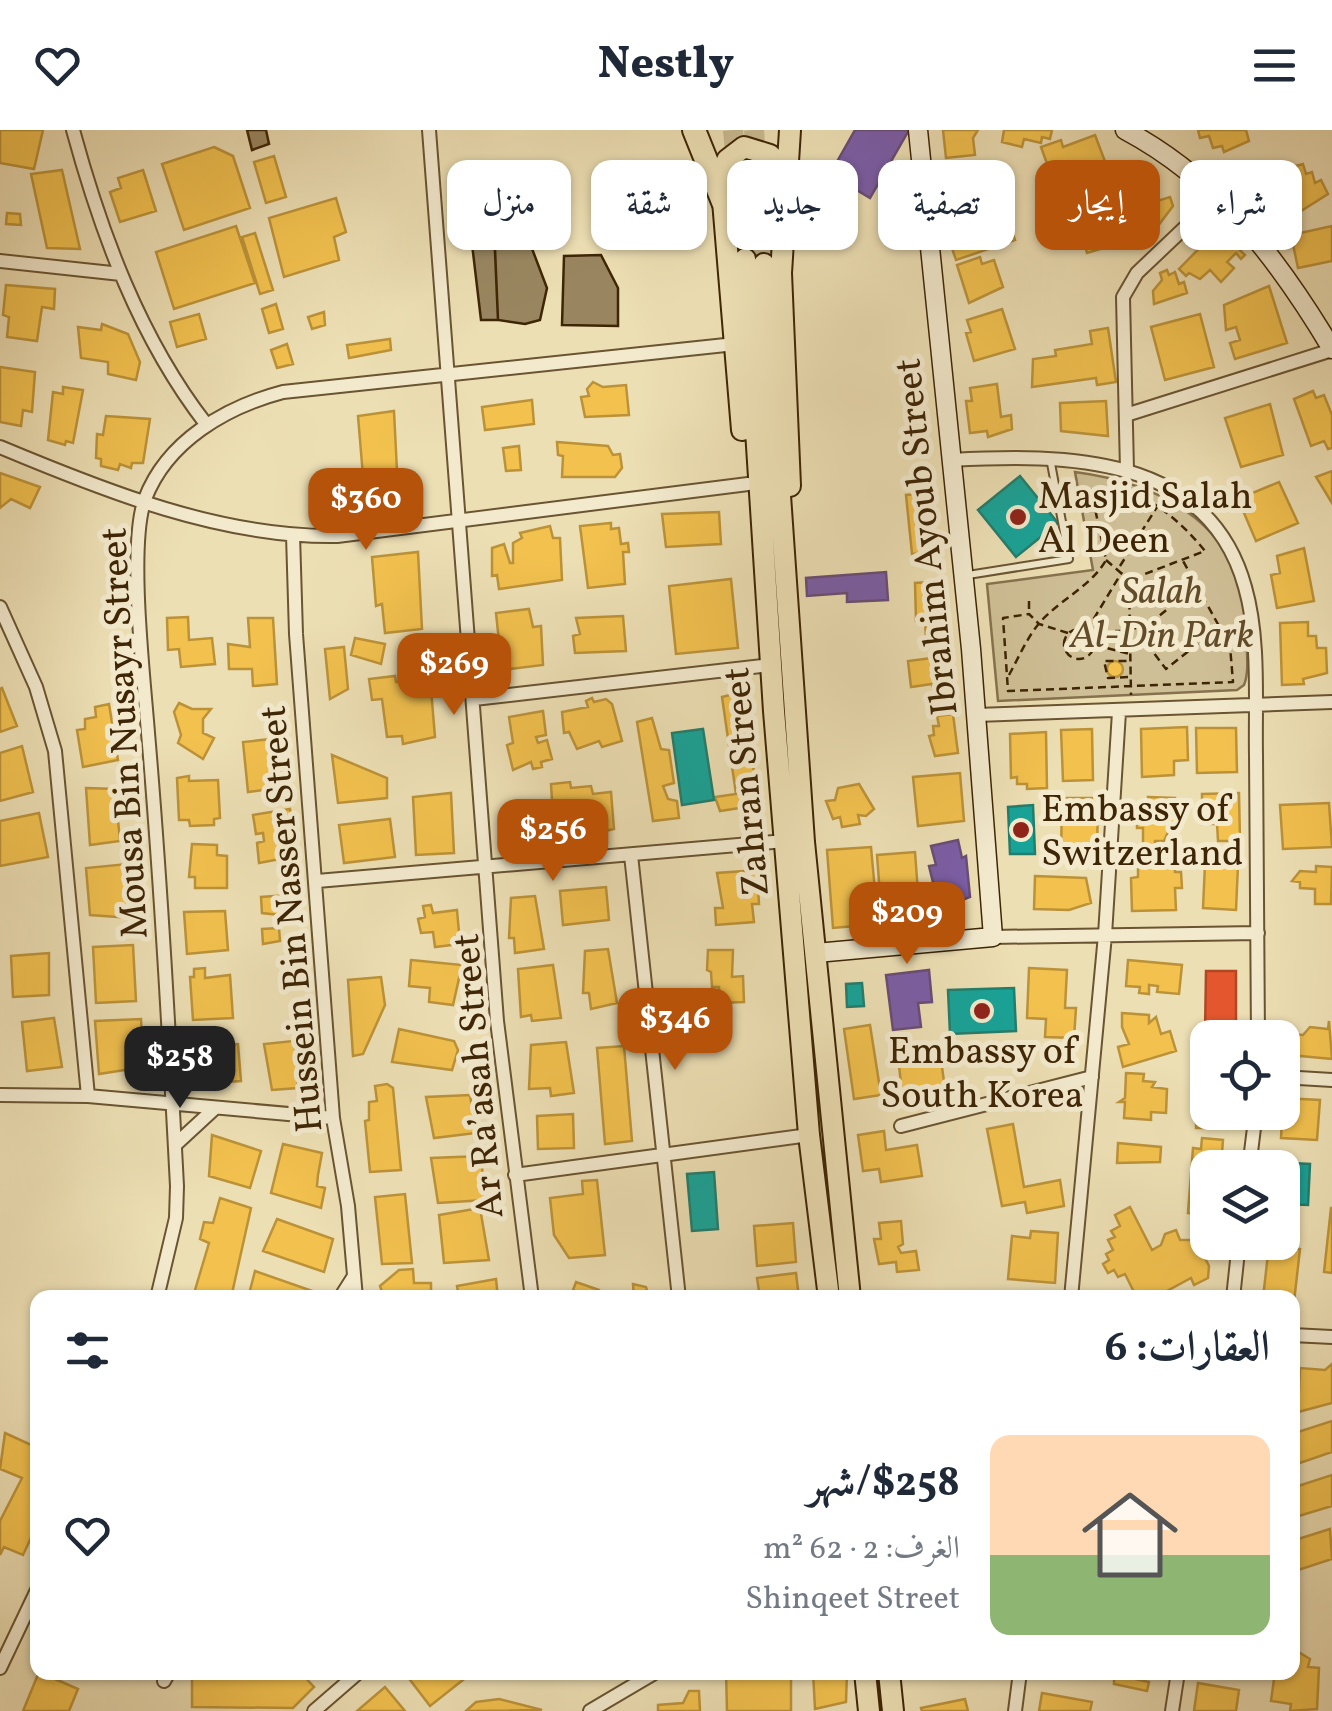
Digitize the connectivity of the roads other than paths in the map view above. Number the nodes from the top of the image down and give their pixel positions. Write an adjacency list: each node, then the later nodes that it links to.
1 (73, 130): 18 (street)
2 (429, 130): 21 (street, Ar Ra’asah Street)
3 (694, 130): 13 (highway)
4 (705, 130): 13 (main road)
5 (790, 130): 11 (main road)
6 (918, 130): 26 (street, Ibrahim Ayoub Street)
7 (1125, 130): 12 (street)
8 (727, 160): 10 (main road)
9 (727, 160): 13 (main road)
10 (773, 160)
11 (787, 160)
12 (1180, 169)
13 (722, 193): 19 (main road)
14 (1180, 233): 22 (street)
15 (782, 250): 31 (main road)
16 (1267, 250): 20 (street)
17 (0, 262): 18 (street)
18 (121, 274): 23 (street)
19 (734, 344): 21 (street, Mousa Bin Nusayr Street); 28 (main road)
20 (1332, 350): 22 (street)
21 (448, 372): 23 (street, Mousa Bin Nusayr Street); 30 (street, Ar Ra’asah Street)
22 (1129, 414): 27 (street)
23 (206, 424): 29 (street, Mousa Bin Nusayr Street)
24 (0, 447): 29 (street)
25 (1049, 456): 26 (street); 27 (street); 33 (lane)
26 (951, 460): 33 (street, Ibrahim Ayoub Street)
27 (1127, 470): 38 (street)
28 (753, 491): 30 (street); 31 (main road, Zahran Street); 35 (main road, Zahran Street)
29 (144, 502): 32 (street); 55 (street, Mousa Bin Nusayr Street)
30 (458, 519): 32 (street); 36 (street, Ar Ra’asah Street)
31 (780, 521): 48 (main road, Zahran Street)
32 (293, 536): 44 (street, Hussein Bin Nasser Street)
33 (962, 576): 40 (street, Ibrahim Ayoub Street)
34 (0, 607): 54 (street)
35 (771, 665): 36 (street); 41 (main road, Zahran Street)
36 (474, 699): 43 (street, Ar Ra’asah Street)
37 (1332, 702): 38 (street)
38 (1255, 704): 39 (street); 45 (street)
39 (1125, 712): 40 (street); 46 (street)
40 (977, 715): 47 (street, Ibrahim Ayoub Street)
41 (785, 841): 42 (street); 59 (main road, Zahran Street)
42 (631, 855): 43 (street); 61 (street)
43 (488, 870): 44 (street); 62 (street, Ar Ra’asah Street)
44 (317, 881): 57 (street, Hussein Bin Nasser Street)
45 (1258, 932): 46 (street); 49 (street)
46 (1105, 935): 47 (street); 50 (street)
47 (993, 937): 48 (street)
48 (816, 953): 71 (main road, Zahran Street)
49 (1258, 1020)
50 (1092, 1077): 58 (street); 72 (street)
51 (1300, 1078): 52 (street)
52 (1332, 1080)
53 (0, 1095): 54 (street)
54 (88, 1096): 55 (street)
55 (172, 1102): 56 (street); 60 (street, Mousa Bin Nusayr Street)
56 (214, 1109): 57 (street); 60 (street)
57 (332, 1118): 64 (street, Hussein Bin Nasser Street)
58 (901, 1126)
59 (809, 1135): 61 (street); 70 (main road, Zahran Street)
60 (175, 1145): 65 (street, Mousa Bin Nusayr Street)
61 (661, 1154): 62 (street); 69 (street)
62 (515, 1175): 68 (street, Ar Ra’asah Street)
63 (1237, 1260): 73 (street)
64 (354, 1276): 66 (street); 67 (street, Hussein Bin Nasser Street)
65 (160, 1290)
66 (345, 1290)
67 (355, 1290)
68 (531, 1290)
69 (678, 1290)
70 (828, 1290)
71 (849, 1290)
72 (1072, 1290)
73 (1233, 1290)
74 (1300, 1335): 75 (street)
75 (1332, 1337)
76 (30, 1605): 77 (street)
77 (0, 1668)
78 (350, 1680): 84 (street)
79 (642, 1680): 85 (street)
80 (866, 1680): 86 (main road)
81 (890, 1680): 87 (main road)
82 (1019, 1680): 88 (street)
83 (1177, 1680): 89 (street)
84 (314, 1711)
85 (590, 1711)
86 (869, 1711)
87 (893, 1711)
88 (1014, 1711)
89 (1172, 1711)

